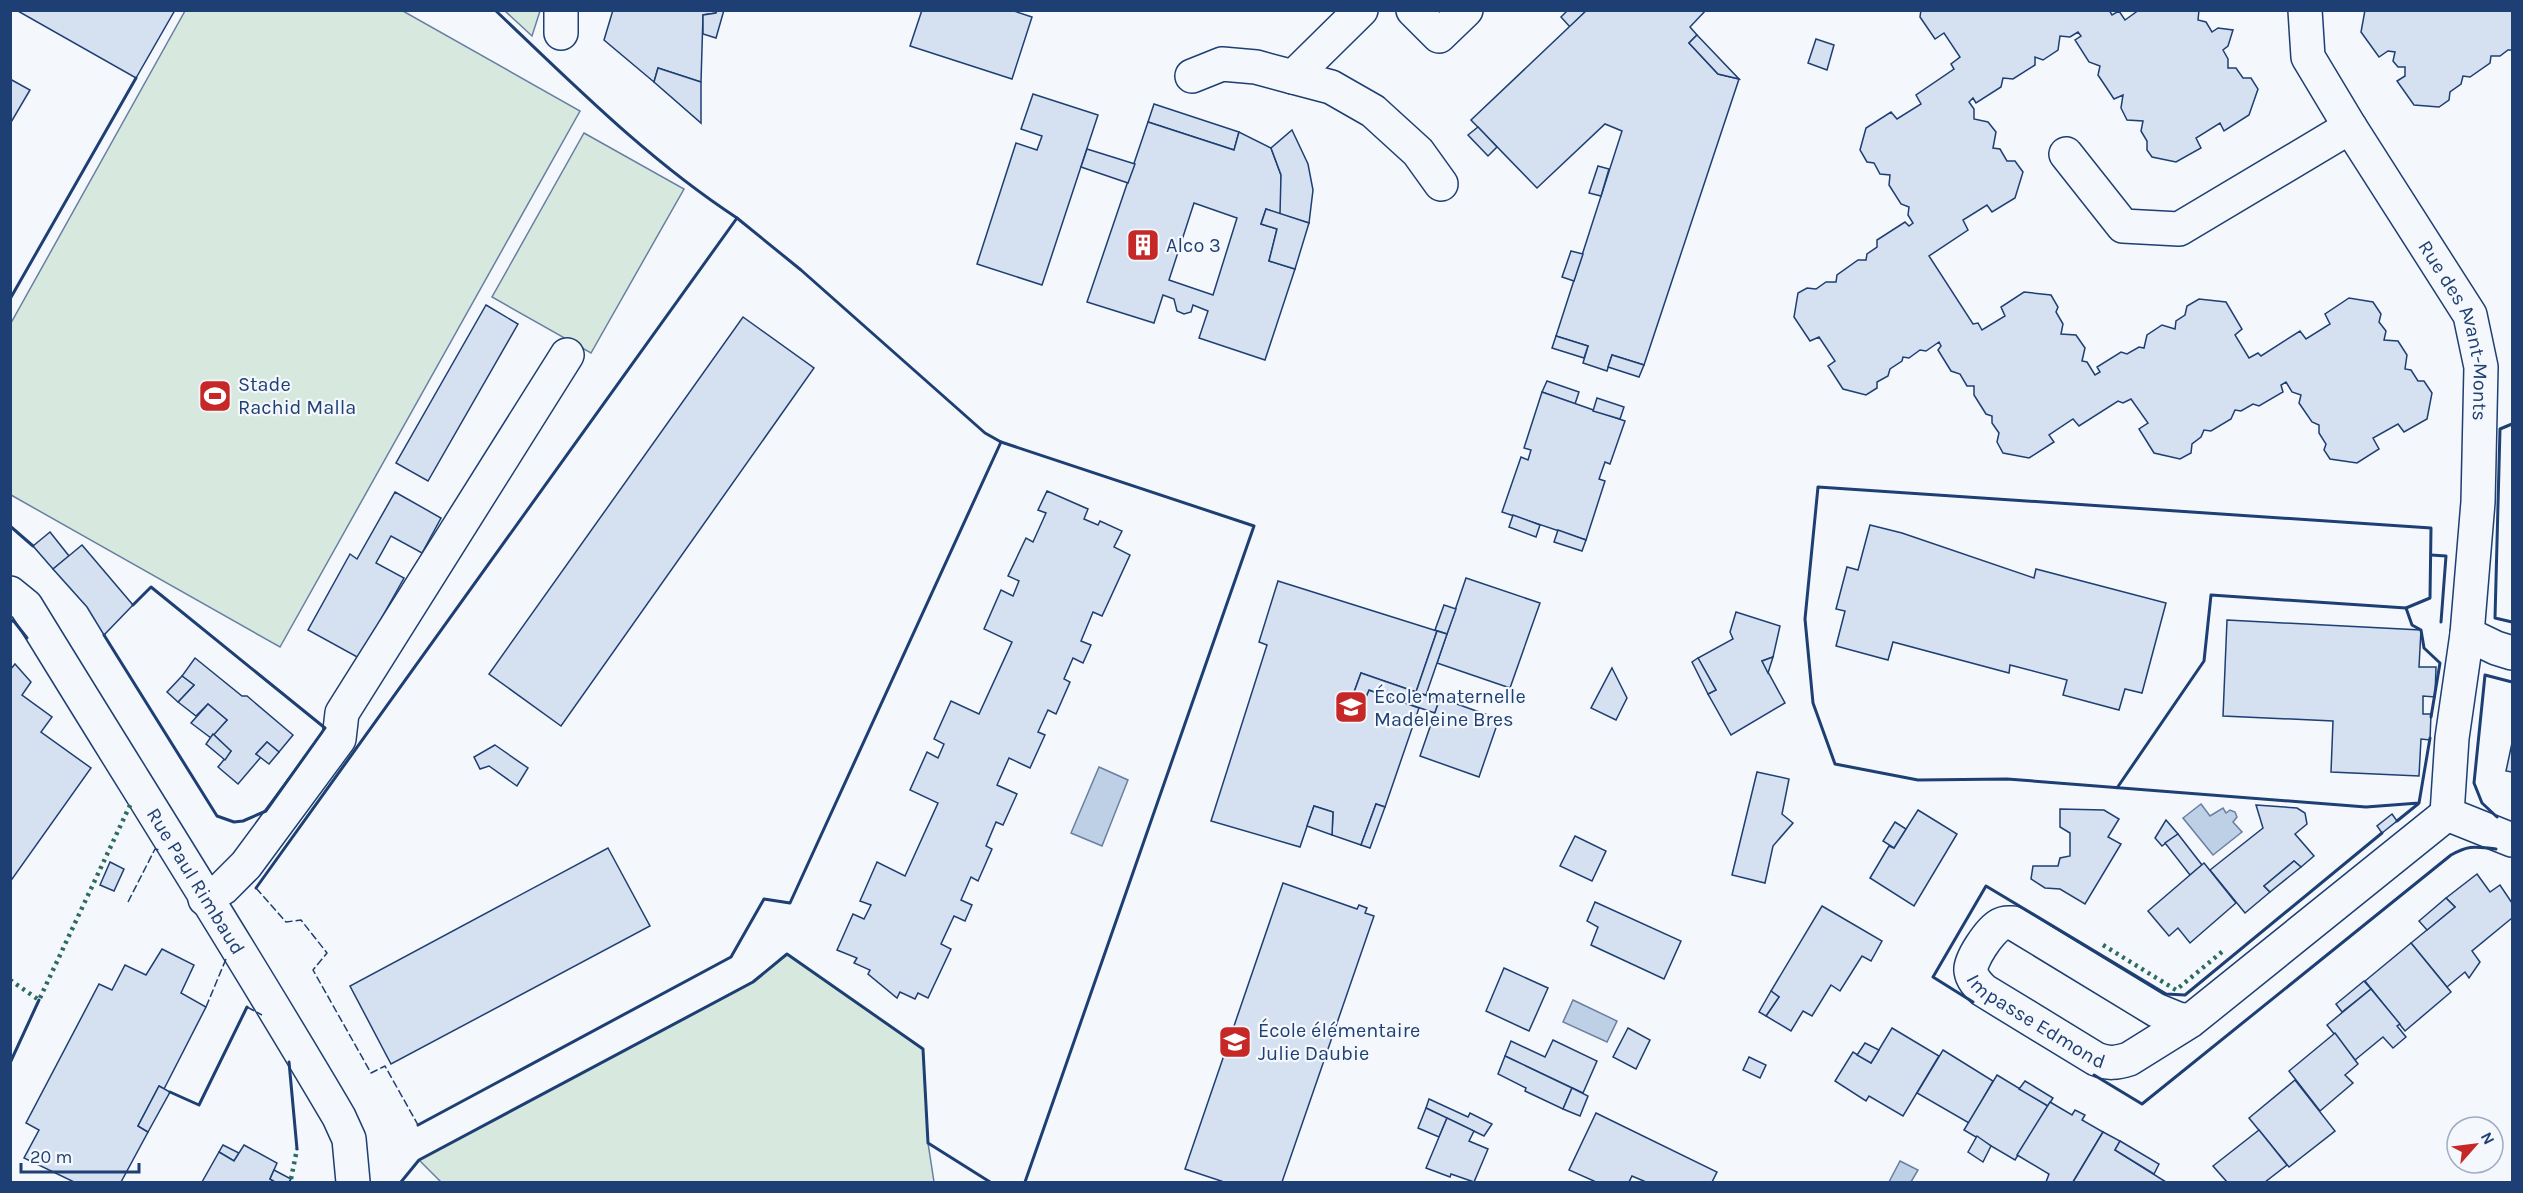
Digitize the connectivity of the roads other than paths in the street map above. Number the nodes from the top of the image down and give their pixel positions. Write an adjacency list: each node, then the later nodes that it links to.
1 (1361, 10): 6 (street)
2 (1413, 10): 3 (street)
3 (1466, 10)
4 (2305, 10): 7 (street, Rue des Avant-Monts)
5 (1192, 76): 6 (street)
6 (1293, 77): 9 (street)
7 (2350, 128): 8 (street); 12 (street, Rue des Avant-Monts)
8 (2066, 154)
9 (1441, 184)
10 (567, 355): 16 (street)
11 (10, 593): 16 (street, Rue Paul Rimbaud)
12 (2468, 634): 13 (street); 14 (street, Rue des Avant-Monts)
13 (2512, 653)
14 (2447, 814): 15 (street); 17 (street, Impasse Edmond)
15 (2512, 840)
16 (205, 898): 18 (street, Rue Paul Rimbaud)
17 (2190, 1021): 17 (street, Impasse Edmond)
18 (353, 1182)

